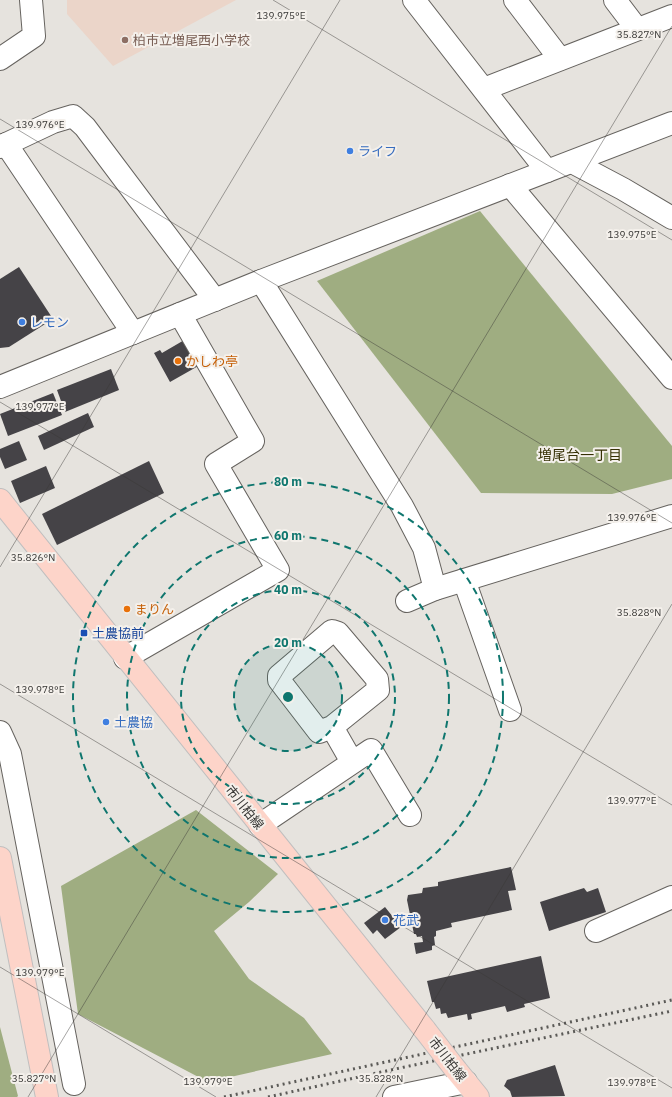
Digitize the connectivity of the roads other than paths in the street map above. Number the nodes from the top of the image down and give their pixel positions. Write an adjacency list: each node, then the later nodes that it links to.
1 (31, 0): 7 (street)
2 (414, 0): 9 (street)
3 (514, 0): 8 (street)
4 (615, 0): 6 (street)
5 (672, 16): 6 (street)
6 (637, 29): 8 (street)
7 (0, 59)
8 (560, 59): 9 (street)
9 (484, 89): 13 (street)
10 (672, 123): 12 (street)
11 (3, 146): 17 (street); 19 (street)
12 (572, 162): 13 (street); 15 (street)
13 (548, 171): 14 (street)
14 (510, 185): 16 (street); 20 (street)
15 (672, 218)
16 (261, 282): 17 (street); 25 (street)
17 (215, 300): 18 (street)
18 (180, 314): 19 (street); 27 (street)
19 (133, 333): 21 (street)
20 (672, 378)
21 (0, 387)
22 (4, 514): 27 (main road, 市川柏線)
23 (672, 516): 24 (street)
24 (464, 580): 25 (street); 28 (street)
25 (435, 589): 26 (street)
26 (407, 601)
27 (125, 658): 33 (main road, 市川柏線)
28 (510, 710)
29 (332, 728): 29 (street); 31 (street)
30 (0, 732): 38 (street)
31 (352, 762): 32 (street); 33 (street)
32 (410, 815)
33 (260, 825): 37 (main road, 市川柏線, bridge)
34 (0, 858): 39 (main road)
35 (672, 897): 36 (street)
36 (596, 931)
37 (467, 1083): 40 (street)
38 (74, 1084)
39 (46, 1091)
40 (394, 1097)

